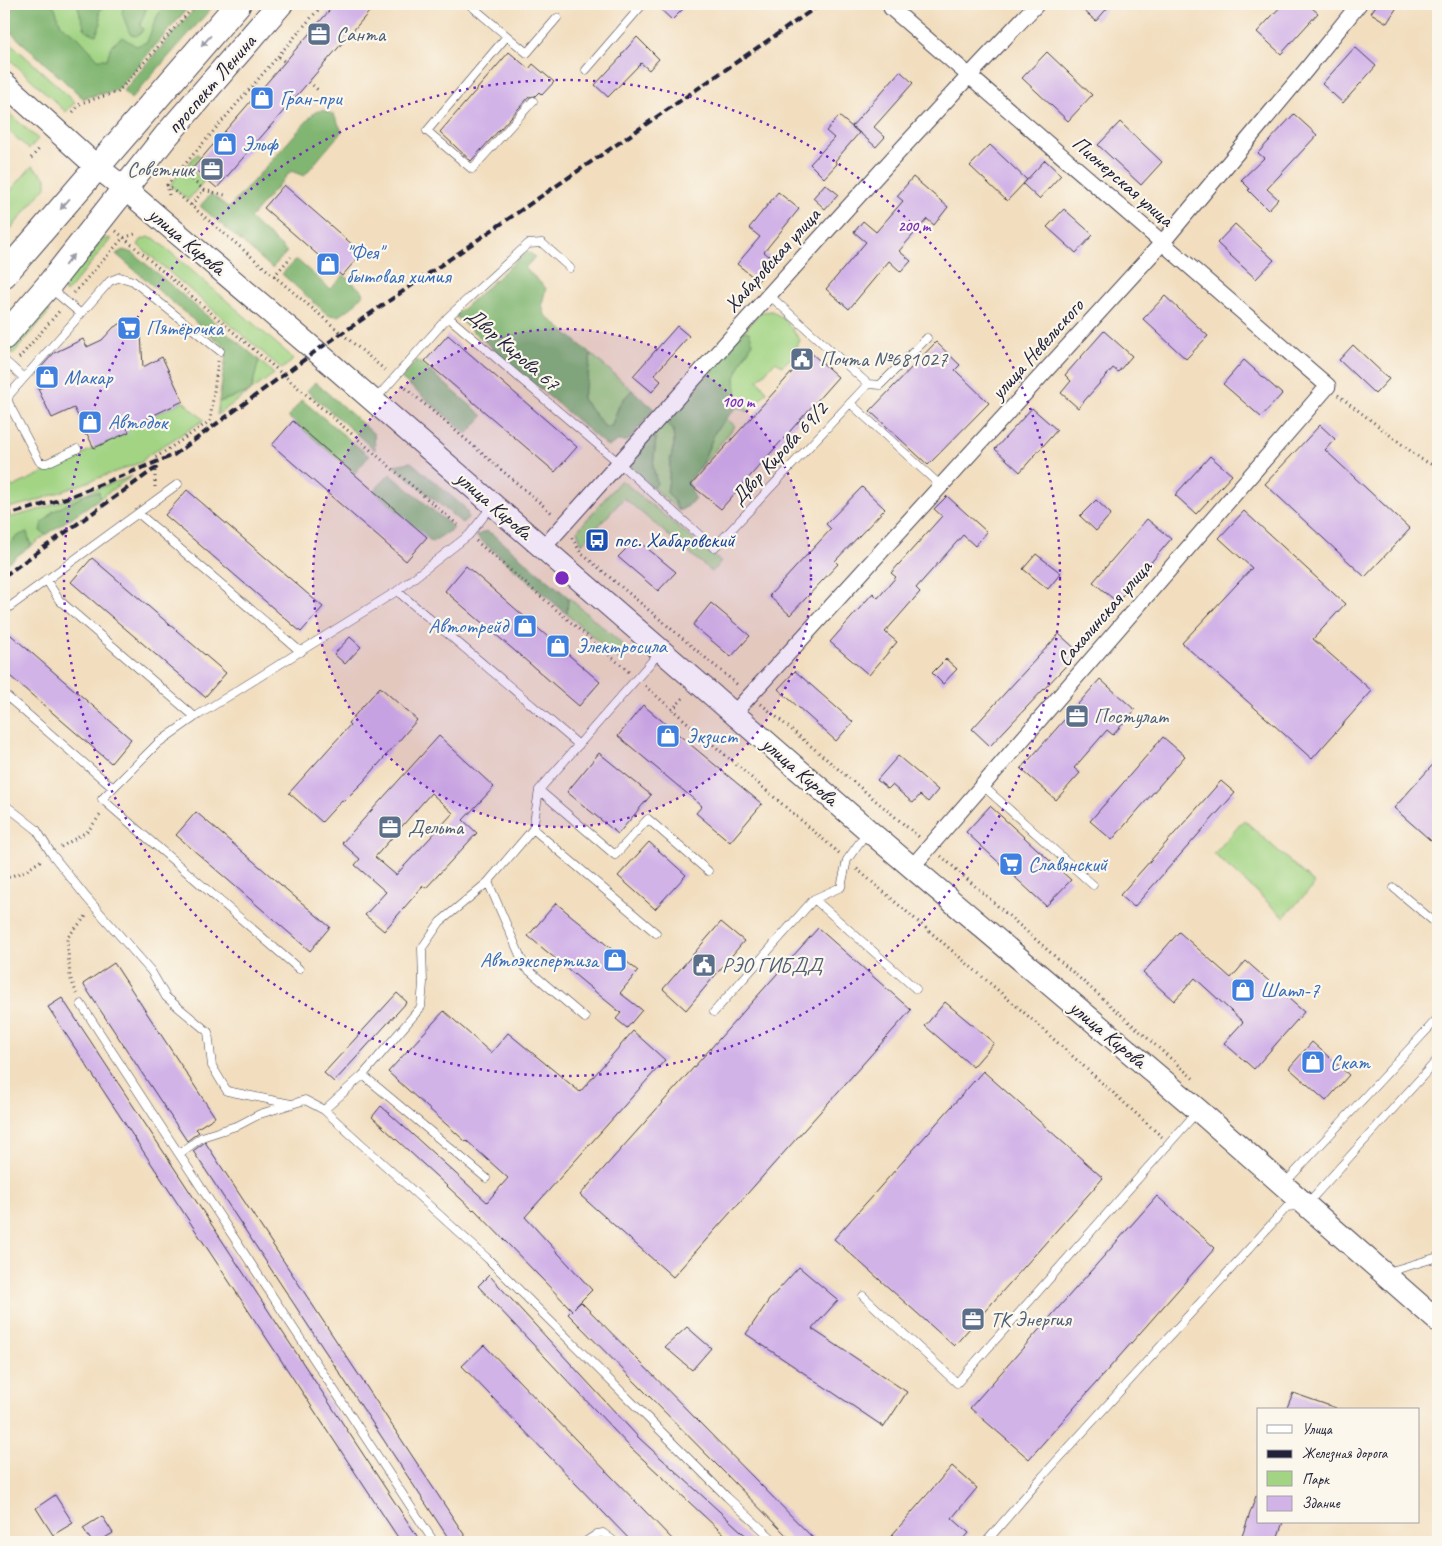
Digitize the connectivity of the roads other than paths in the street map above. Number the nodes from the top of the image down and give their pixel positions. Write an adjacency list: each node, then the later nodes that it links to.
1 (238, 4): 14 (main road, проспект Ленина, one-way to 14)
2 (280, 4): 15 (main road, проспект Ленина)
3 (469, 4): 9 (lane)
4 (644, 4): 10 (lane)
5 (1037, 4): 11 (street, Хабаровская улица)
6 (1359, 4): 16 (street, улица Невельского)
7 (891, 8): 11 (street, Пионерская улица)
8 (557, 18): 9 (lane)
9 (507, 36): 13 (lane)
10 (586, 70)
11 (968, 75): 16 (street, Пионерская улица); 20 (street, Хабаровская улица)
12 (4, 83): 14 (main road, улица Кирова)
13 (533, 101)
14 (97, 167): 15 (main road, улица Кирова); 18 (main road, проспект Ленина, one-way to 18)
15 (124, 188): 19 (main road, проспект Ленина, one-way to 15); 30 (main road, улица Кирова)
16 (1162, 243): 29 (street, Пионерская улица); 35 (street, улица Невельского)
17 (570, 268): 22 (lane)
18 (4, 275)
19 (48, 286): 21 (lane); 23 (main road, проспект Ленина)
20 (769, 295): 28 (lane); 33 (street, Хабаровская улица)
21 (81, 314): 25 (lane); 27 (lane)
22 (448, 317): 30 (lane, Двор Кирова 67); 33 (lane, Двор Кирова 67)
23 (4, 337)
24 (927, 338): 28 (lane)
25 (220, 351)
26 (4, 360): 27 (lane)
27 (24, 378): 32 (lane)
28 (868, 384): 31 (lane, Двор Кирова 69/2)
29 (1328, 386): 48 (street, Сахалинская улица)
30 (374, 401): 36 (main road, улица Кирова)
31 (850, 403): 33 (lane, Двор Кирова 69/2); 35 (lane)
32 (77, 449)
33 (618, 462): 38 (street, Хабаровская улица)
34 (178, 484): 37 (lane)
35 (941, 486): 45 (street, улица Невельского)
36 (494, 505): 38 (main road, улица Кирова); 40 (lane)
37 (138, 513): 39 (lane); 43 (lane)
38 (543, 548): 42 (main road, улица Кирова)
39 (46, 580): 41 (lane); 46 (lane)
40 (397, 591): 43 (lane); 47 (lane)
41 (4, 611)
42 (662, 651): 45 (main road, улица Кирова); 47 (lane)
43 (301, 652): 46 (lane)
44 (4, 694): 49 (lane)
45 (734, 713): 53 (main road, улица Кирова)
46 (195, 717): 49 (lane)
47 (579, 745): 50 (lane)
48 (982, 785): 54 (street, Сахалинская улица); 57 (lane)
49 (113, 788): 62 (lane)
50 (539, 790): 52 (lane); 55 (lane)
51 (4, 804): 70 (lane)
52 (533, 829): 56 (lane); 61 (lane)
53 (869, 830): 54 (main road, улица Кирова); 59 (lane)
54 (912, 866): 72 (main road, улица Кирова)
55 (708, 871)
56 (488, 882): 66 (lane); 69 (lane)
57 (1093, 885)
58 (1394, 888): 60 (lane)
59 (814, 899): 63 (lane); 65 (lane)
60 (1438, 925)
61 (656, 933)
62 (299, 968)
63 (916, 989)
64 (81, 1004): 73 (lane)
65 (714, 1012)
66 (585, 1018)
67 (1438, 1018): 75 (lane)
68 (1438, 1059): 75 (lane)
69 (363, 1075): 71 (lane); 74 (lane)
70 (292, 1104): 71 (lane); 73 (lane)
71 (324, 1110): 83 (lane)
72 (1198, 1110): 75 (main road, улица Кирова); 78 (lane)
73 (179, 1154): 80 (lane)
74 (486, 1178)
75 (1292, 1199): 77 (main road, улица Кирова); 84 (lane)
76 (1438, 1257): 77 (lane)
77 (1383, 1274): 79 (main road, улица Кирова)
78 (863, 1296)
79 (1438, 1321)
80 (434, 1542)
81 (585, 1542): 82 (lane)
82 (615, 1542)
83 (776, 1542)
84 (986, 1542)

